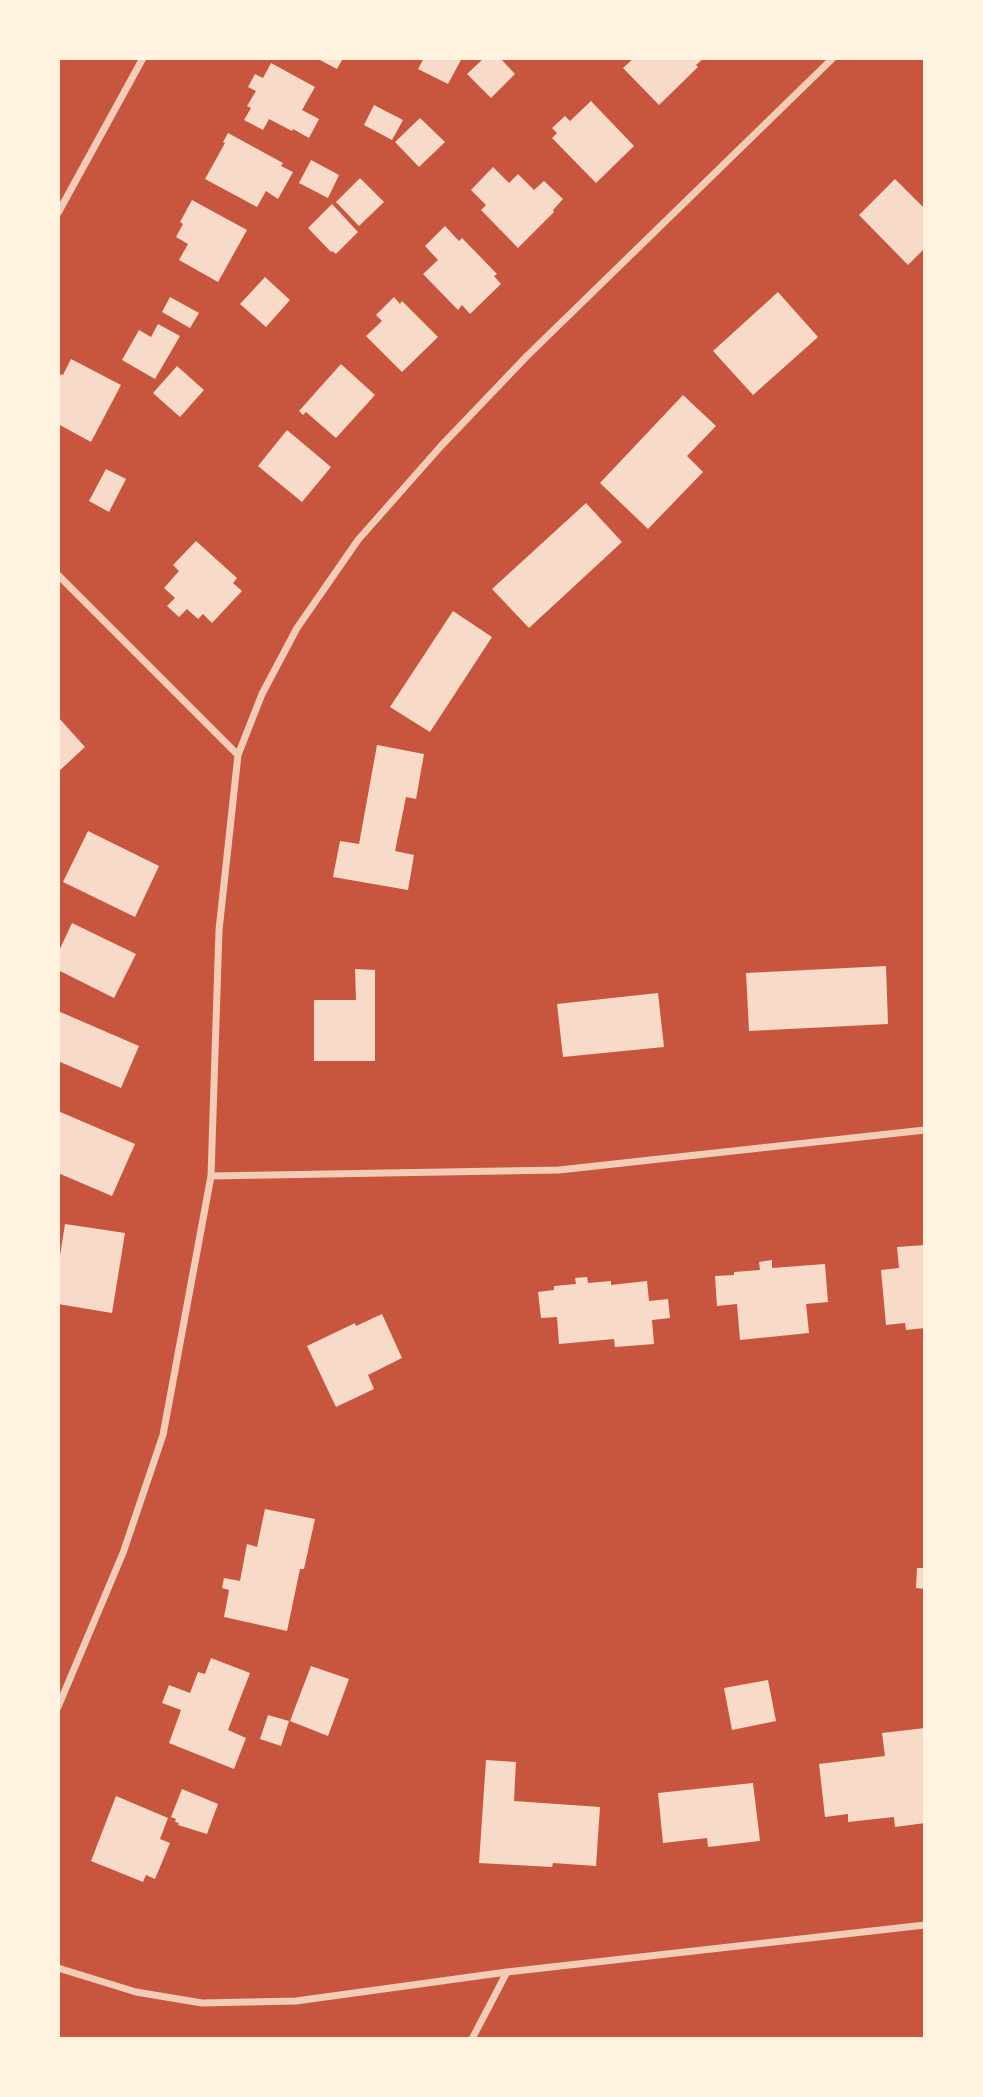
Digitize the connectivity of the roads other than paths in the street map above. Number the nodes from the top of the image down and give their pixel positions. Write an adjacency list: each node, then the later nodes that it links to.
1 (143, 58): 3 (street)
2 (833, 58): 5 (street)
3 (58, 213)
4 (58, 575): 5 (street)
5 (238, 755): 7 (street)
6 (925, 1130): 7 (street)
7 (211, 1176): 8 (street)
8 (58, 1707)
9 (925, 1925): 11 (street)
10 (58, 1968): 11 (street)
11 (507, 1972): 12 (street)
12 (472, 2039)

